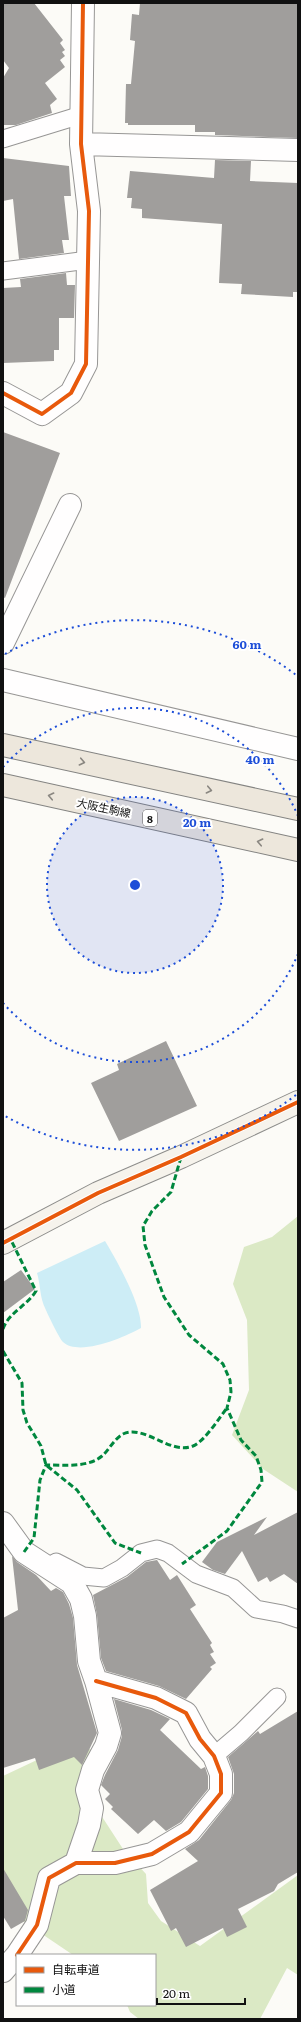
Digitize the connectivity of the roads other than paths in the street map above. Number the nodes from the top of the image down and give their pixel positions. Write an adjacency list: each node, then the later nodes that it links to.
1 (83, 3): 2 (street)
2 (82, 115): 3 (lane); 4 (street)
3 (3, 139)
4 (81, 144): 5 (street); 6 (street)
5 (298, 150)
6 (88, 260): 7 (lane); 8 (street)
7 (3, 271)
8 (3, 393)
9 (70, 505): 10 (street)
10 (3, 643)
11 (3, 680): 13 (street)
12 (3, 745): 15 (main road, one-way to 15)
13 (298, 749)
14 (3, 785): 16 (main road, 大阪生駒線 / 8, one-way to 14)
15 (298, 809)
16 (298, 850)
17 (298, 1102): 18 (street)
18 (3, 1243)
19 (3, 1523): 20 (street)
20 (29, 1555): 21 (lane); 22 (street)
21 (298, 1619)
22 (96, 1681): 24 (street); 25 (street)
23 (277, 1697): 24 (lane)
24 (214, 1756): 25 (street)
25 (76, 1863): 26 (street)
26 (18, 1954)
27 (16, 1956): 28 (street)
28 (3, 1972)

